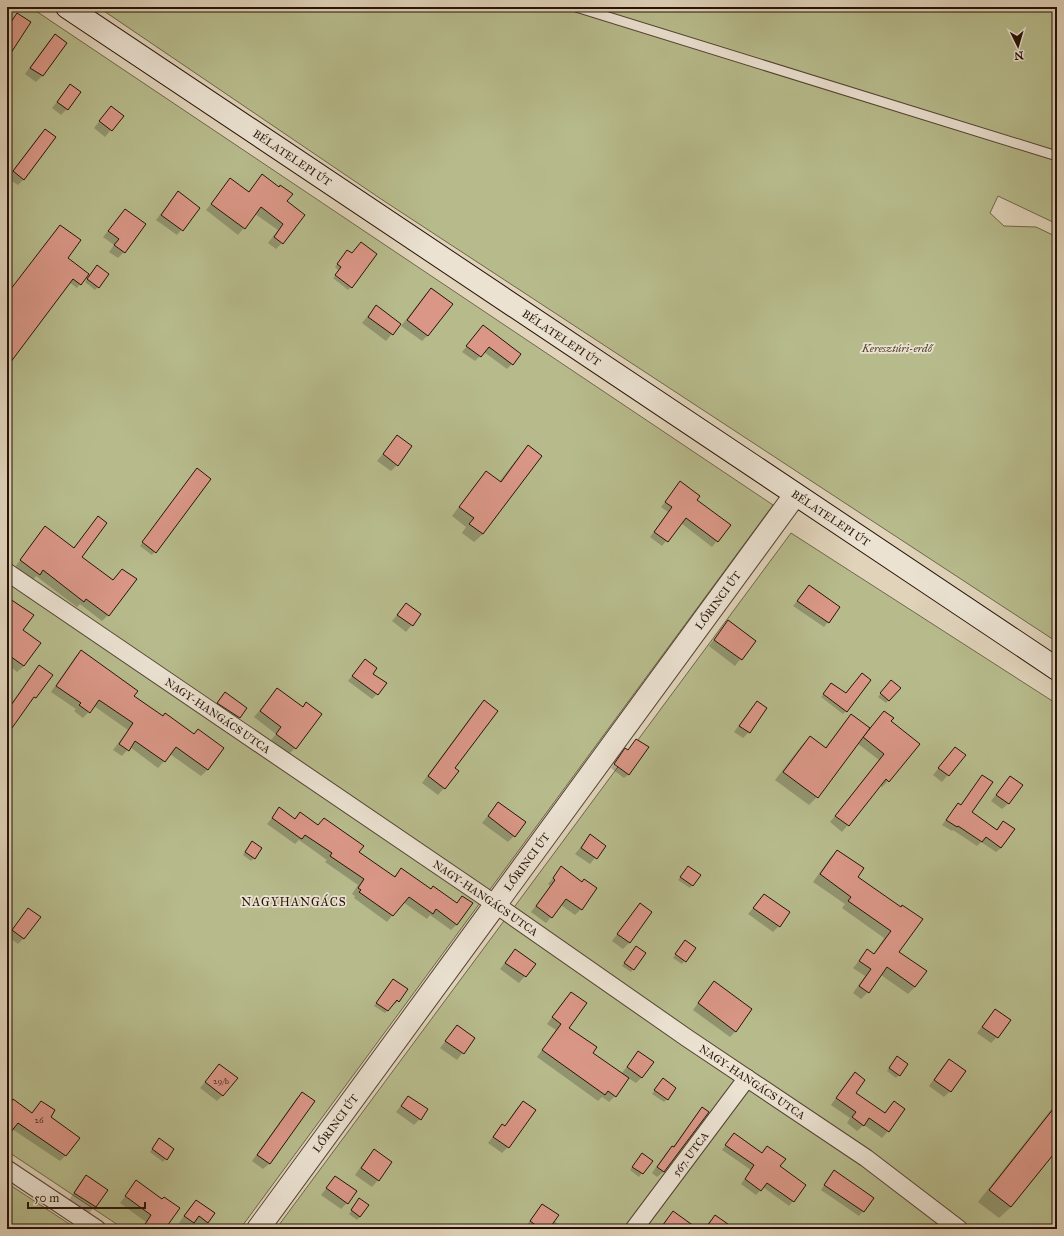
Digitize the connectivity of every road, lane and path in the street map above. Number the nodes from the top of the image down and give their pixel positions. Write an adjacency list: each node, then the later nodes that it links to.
1 (66, 7): 4 (main road, BÉLATELEPI ÚT)
2 (576, 7): 3 (lane)
3 (1057, 156)
4 (795, 495): 6 (main road, BÉLATELEPI ÚT); 7 (main road, LŐRINCI ÚT)
5 (7, 572): 7 (street, NAGY-HANGÁCS UTCA)
6 (1057, 669)
7 (495, 904): 8 (street, NAGY-HANGÁCS UTCA); 11 (main road, LŐRINCI ÚT)
8 (747, 1078): 12 (street, 567. UTCA); 13 (street, NAGY-HANGÁCS UTCA)
9 (7, 1169): 10 (street)
10 (97, 1229)
11 (258, 1229)
12 (634, 1229)
13 (959, 1229)

